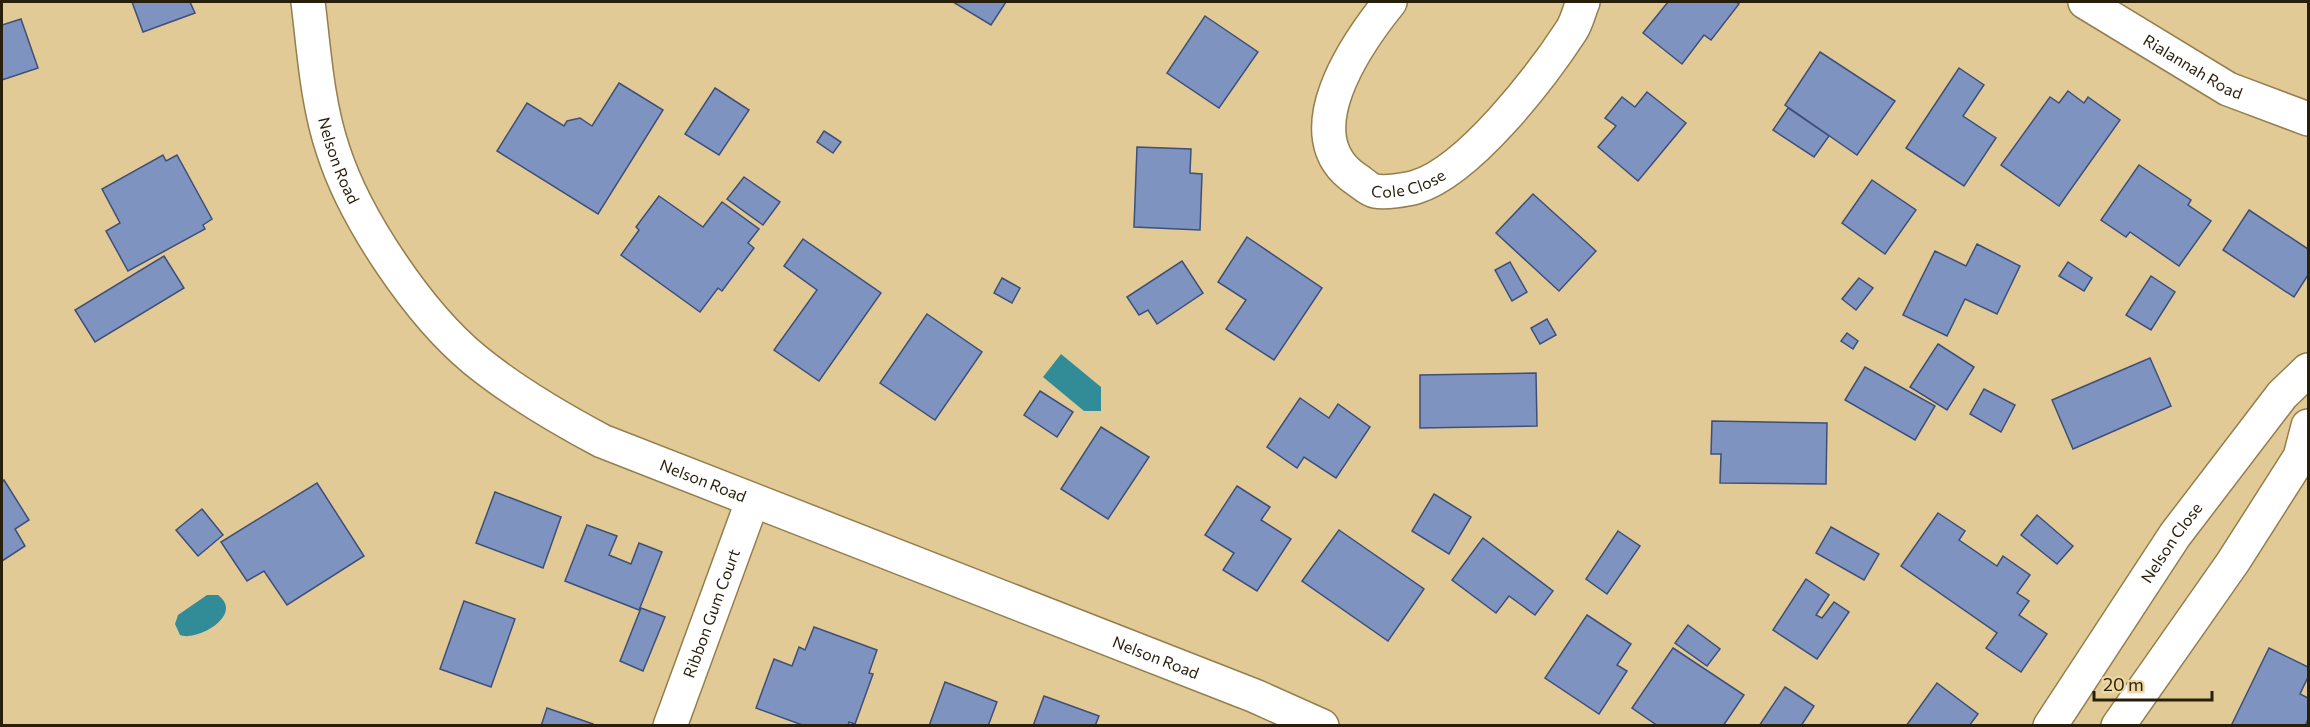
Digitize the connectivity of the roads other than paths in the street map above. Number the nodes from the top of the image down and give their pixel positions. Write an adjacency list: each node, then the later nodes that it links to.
1 (309, 2): 8 (street, Nelson Road)
2 (1390, 2): 3 (street, Cole Close)
3 (1583, 2)
4 (2085, 2): 5 (street, Rialannah Road)
5 (2308, 119)
6 (2308, 370): 11 (street, Nelson Close)
7 (2308, 426): 12 (street)
8 (753, 502): 9 (street, Ribbon Gum Court); 10 (street, Nelson Road)
9 (670, 726)
10 (1322, 726)
11 (2050, 726)
12 (2118, 726)

